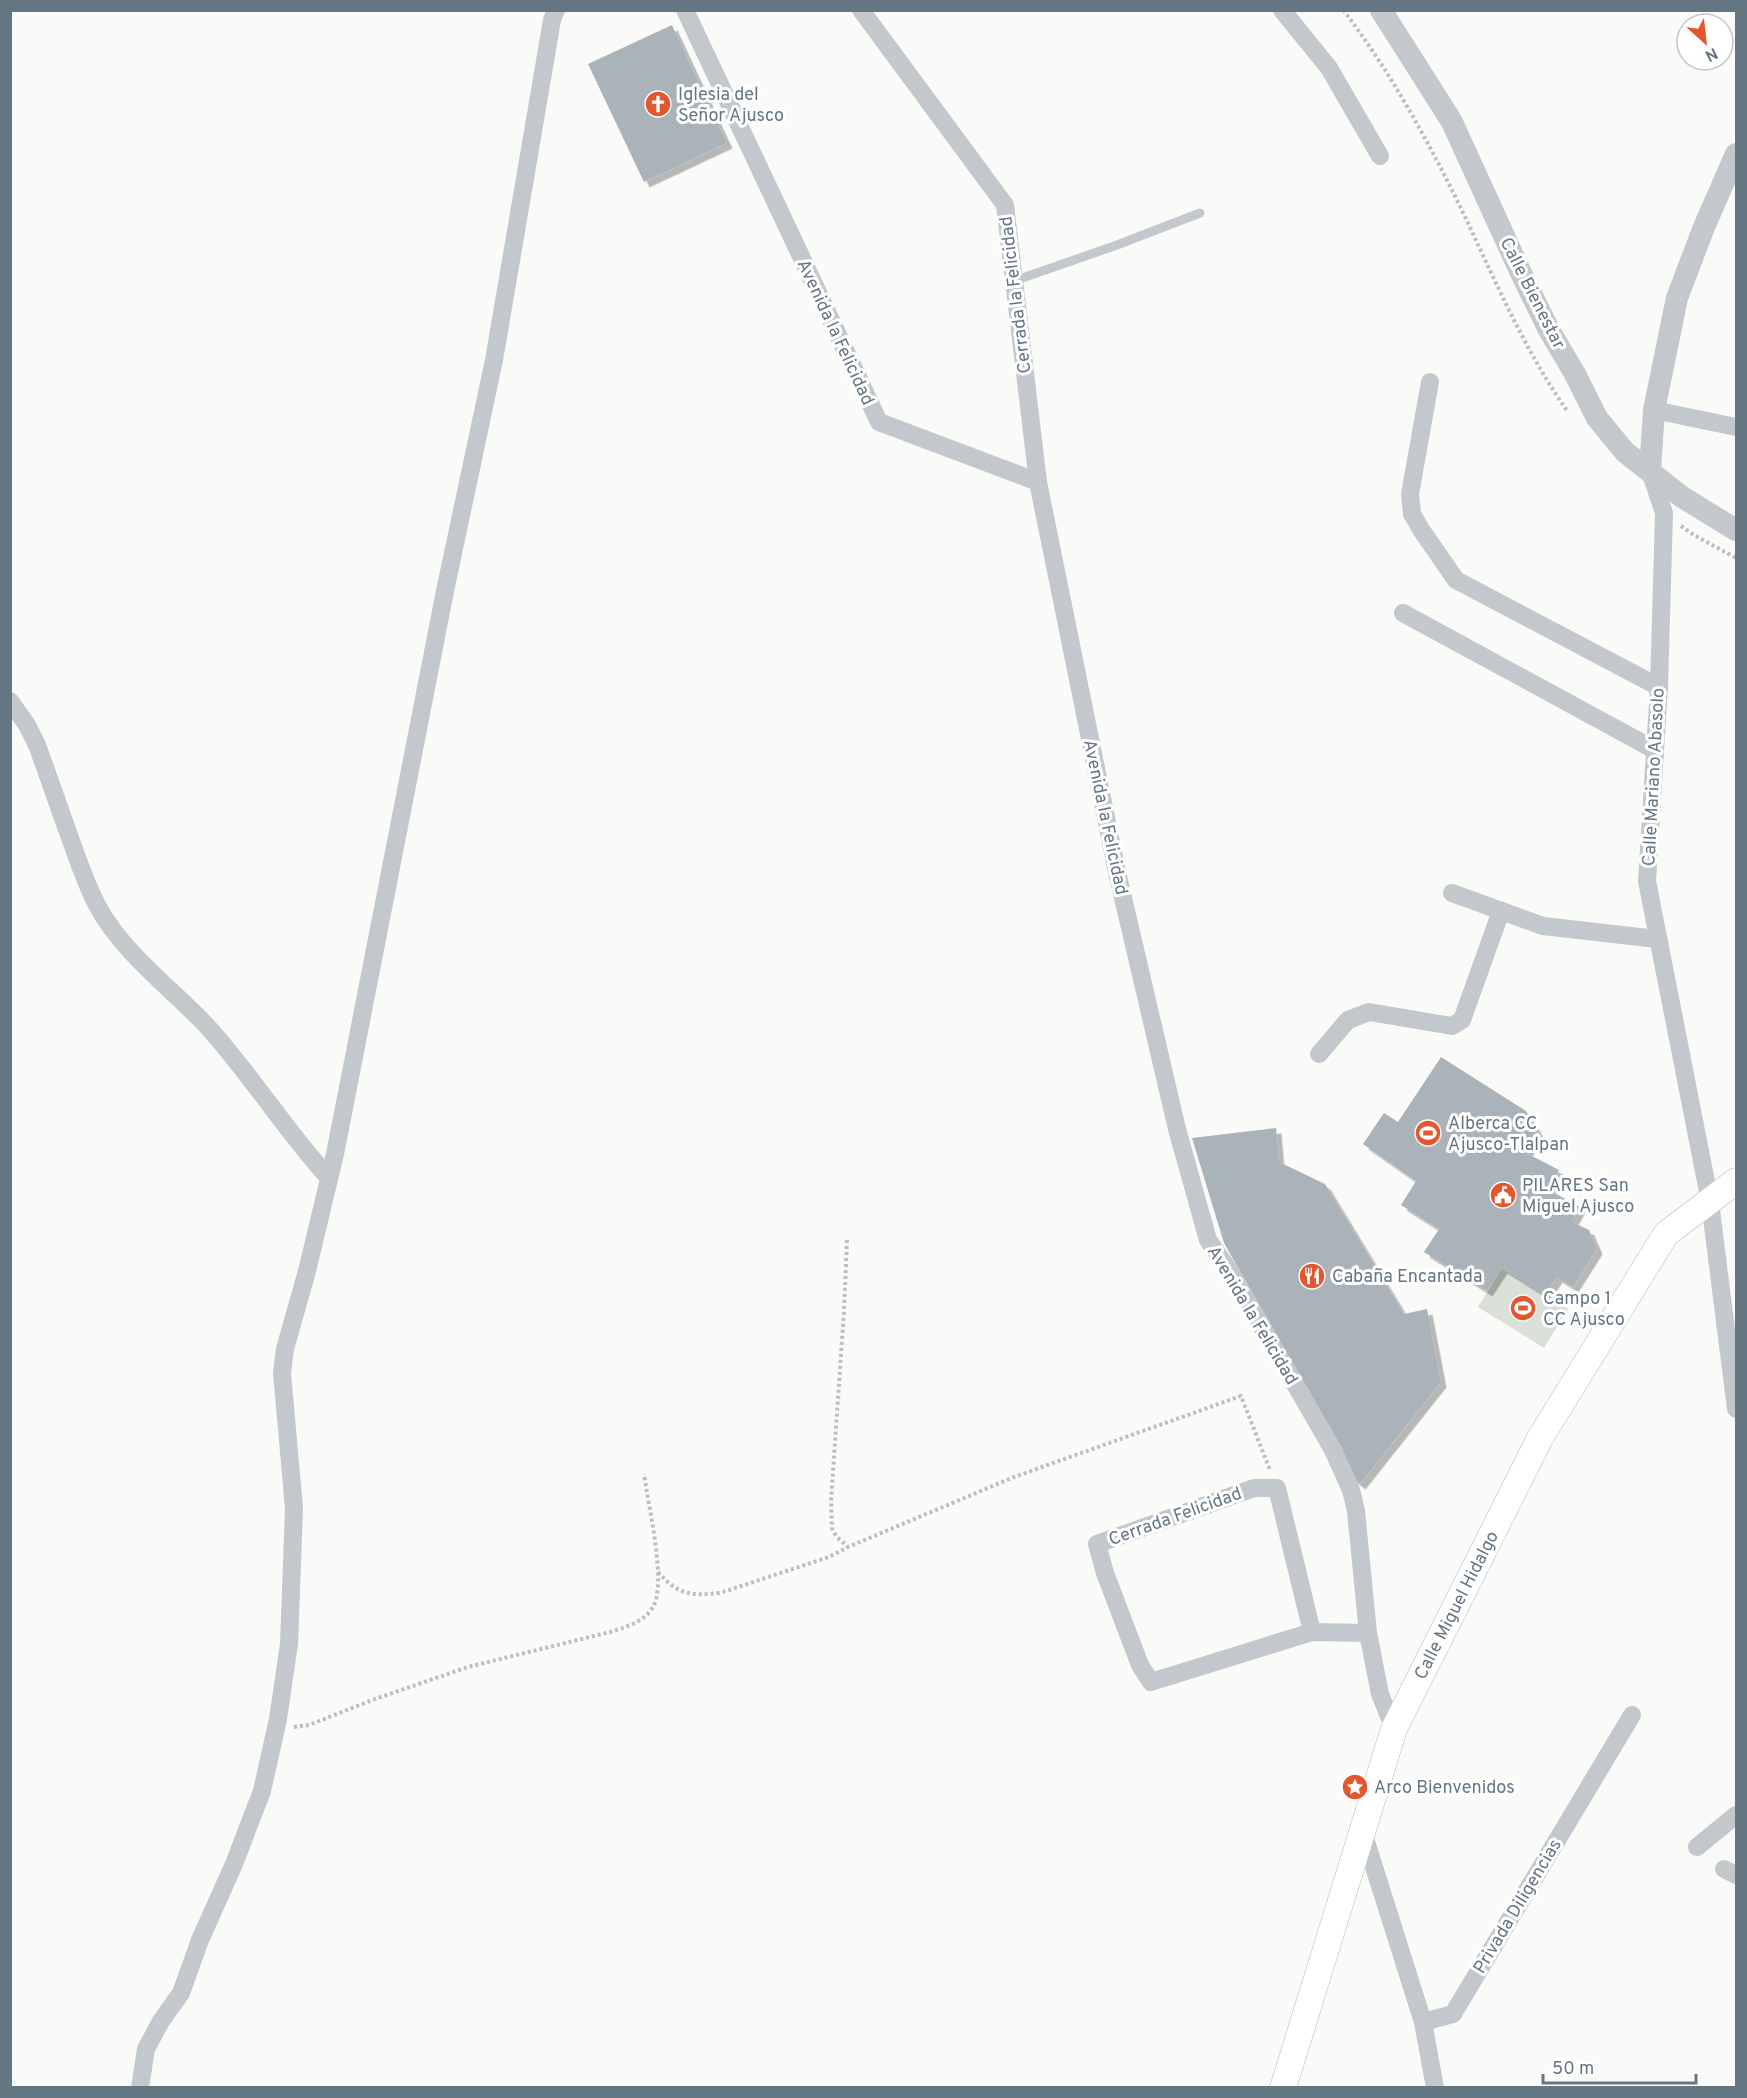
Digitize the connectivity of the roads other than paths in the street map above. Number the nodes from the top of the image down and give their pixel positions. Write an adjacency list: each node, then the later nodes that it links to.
1 (556, 10): 24 (street)
2 (685, 10): 14 (street, Avenida la Felicidad)
3 (861, 10): 9 (street, Cerrada la Felicidad)
4 (1282, 10): 7 (street)
5 (1381, 10): 13 (street, Calle Bienestar)
6 (1737, 154): 11 (street, Calle Mariano Abasolo)
7 (1380, 156)
8 (1200, 213): 9 (lane)
9 (1014, 281): 14 (street, Cerrada la Felicidad)
10 (1430, 382): 17 (street)
11 (1654, 410): 12 (street); 13 (street, Calle Mariano Abasolo)
12 (1737, 428)
13 (1650, 471): 15 (street, Calle Bienestar); 17 (street, Calle Mariano Abasolo)
14 (1038, 482): 29 (street, Avenida la Felicidad)
15 (1737, 531)
16 (1403, 613): 19 (street)
17 (1659, 687): 19 (street, Calle Mariano Abasolo)
18 (10, 701): 24 (street)
19 (1655, 750): 22 (street, Calle Mariano Abasolo)
20 (1452, 893): 21 (street)
21 (1501, 911): 22 (street); 23 (street)
22 (1657, 939): 26 (street, Calle Mariano Abasolo)
23 (1319, 1054)
24 (329, 1179): 36 (street)
25 (1737, 1181): 26 (main road, Calle Miguel Hidalgo)
26 (1710, 1202): 27 (street, Calle Mariano Abasolo); 31 (main road, Calle Miguel Hidalgo)
27 (1737, 1409)
28 (1312, 1632): 28 (street, Cerrada Felicidad); 29 (street, Cerrada Felicidad)
29 (1368, 1633): 31 (street, Avenida la Felicidad)
30 (1632, 1715): 35 (street, Privada Diligencias)
31 (1394, 1729): 33 (main road, Calle Miguel Hidalgo)
32 (1737, 1815): 34 (street)
33 (1363, 1832): 35 (street); 37 (main road, Calle Miguel Hidalgo)
34 (1697, 1847)
35 (1423, 2022): 38 (street)
36 (140, 2088)
37 (1283, 2088)
38 (1435, 2088)

